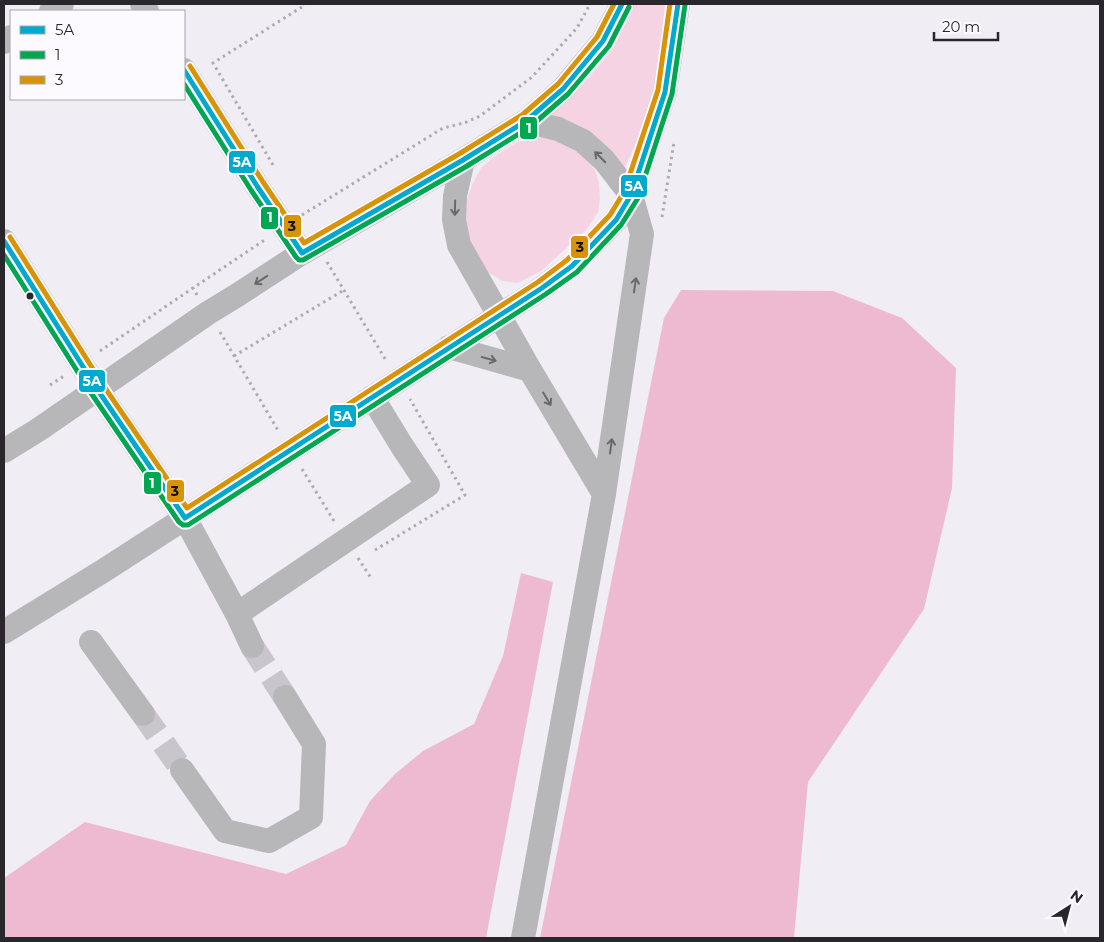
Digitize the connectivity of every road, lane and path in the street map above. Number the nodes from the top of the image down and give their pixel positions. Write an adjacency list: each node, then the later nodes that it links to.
1 (304, 4): 8 (path)
2 (590, 4): 10 (path)
3 (622, 4): 6 (lane)
4 (678, 4): 9 (lane)
5 (185, 71): 10 (lane)
6 (526, 121): 7 (lane); 9 (lane, one-way to 6)
7 (463, 160): 12 (lane); 16 (lane, one-way to 16)
8 (277, 172)
9 (631, 195): 16 (lane); 27 (lane, one-way to 9)
10 (291, 220): 12 (lane); 13 (path)
11 (4, 241): 19 (lane)
12 (309, 249): 14 (path); 15 (lane, one-way to 15)
13 (192, 288): 15 (path); 19 (path)
14 (344, 290): 18 (path); 21 (path)
15 (208, 313): 18 (path); 23 (lane)
16 (498, 315): 17 (lane); 20 (lane)
17 (449, 347): 20 (lane, one-way to 20); 21 (lane)
18 (234, 356): 25 (path)
19 (81, 364): 22 (path); 23 (lane)
20 (530, 370): 27 (lane, one-way to 27)
21 (398, 380): 24 (lane); 30 (path)
22 (50, 385)
23 (97, 389): 26 (lane); 28 (lane)
24 (372, 397): 25 (lane); 29 (lane)
25 (290, 450): 28 (lane); 29 (path)
26 (4, 452)
27 (604, 494): 39 (lane)
28 (185, 518): 32 (lane); 33 (lane)
29 (346, 540): 31 (path); 32 (lane)
30 (368, 555)
31 (371, 578)
32 (237, 614): 35 (lane)
33 (4, 632)
34 (92, 642): 37 (lane)
35 (252, 646)
36 (285, 697): 38 (lane)
37 (143, 714)
38 (182, 770)
39 (523, 938)

